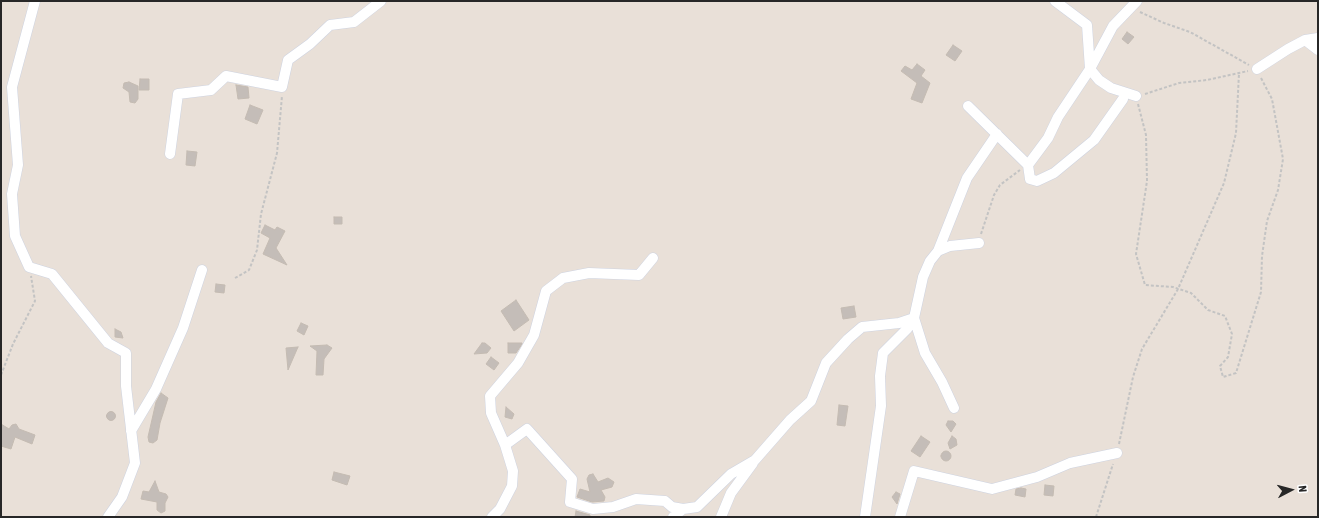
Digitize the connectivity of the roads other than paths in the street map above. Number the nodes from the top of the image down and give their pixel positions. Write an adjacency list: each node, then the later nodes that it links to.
1 (35, 1): 22 (street)
2 (381, 1): 14 (street)
3 (1055, 1): 8 (street)
4 (1133, 3): 8 (street)
5 (1318, 38): 6 (street)
6 (1306, 40): 7 (street); 9 (street)
7 (1318, 50)
8 (1090, 69): 10 (street); 15 (street)
9 (1257, 70)
10 (1136, 96)
11 (1123, 99): 15 (street)
12 (968, 106): 13 (street)
13 (996, 134): 15 (street); 17 (street)
14 (170, 154)
15 (1028, 165)
16 (979, 244): 17 (street)
17 (938, 251): 20 (street)
18 (653, 258): 23 (street)
19 (202, 270): 22 (street)
20 (914, 318): 21 (street); 25 (street); 31 (street)
21 (954, 408)
22 (131, 431): 27 (street)
23 (505, 445): 26 (street); 28 (street)
24 (1117, 453): 32 (street)
25 (755, 460): 26 (street); 30 (street)
26 (683, 509): 29 (street)
27 (108, 517)
28 (492, 517)
29 (673, 517)
30 (721, 517)
31 (865, 517)
32 (900, 517)

